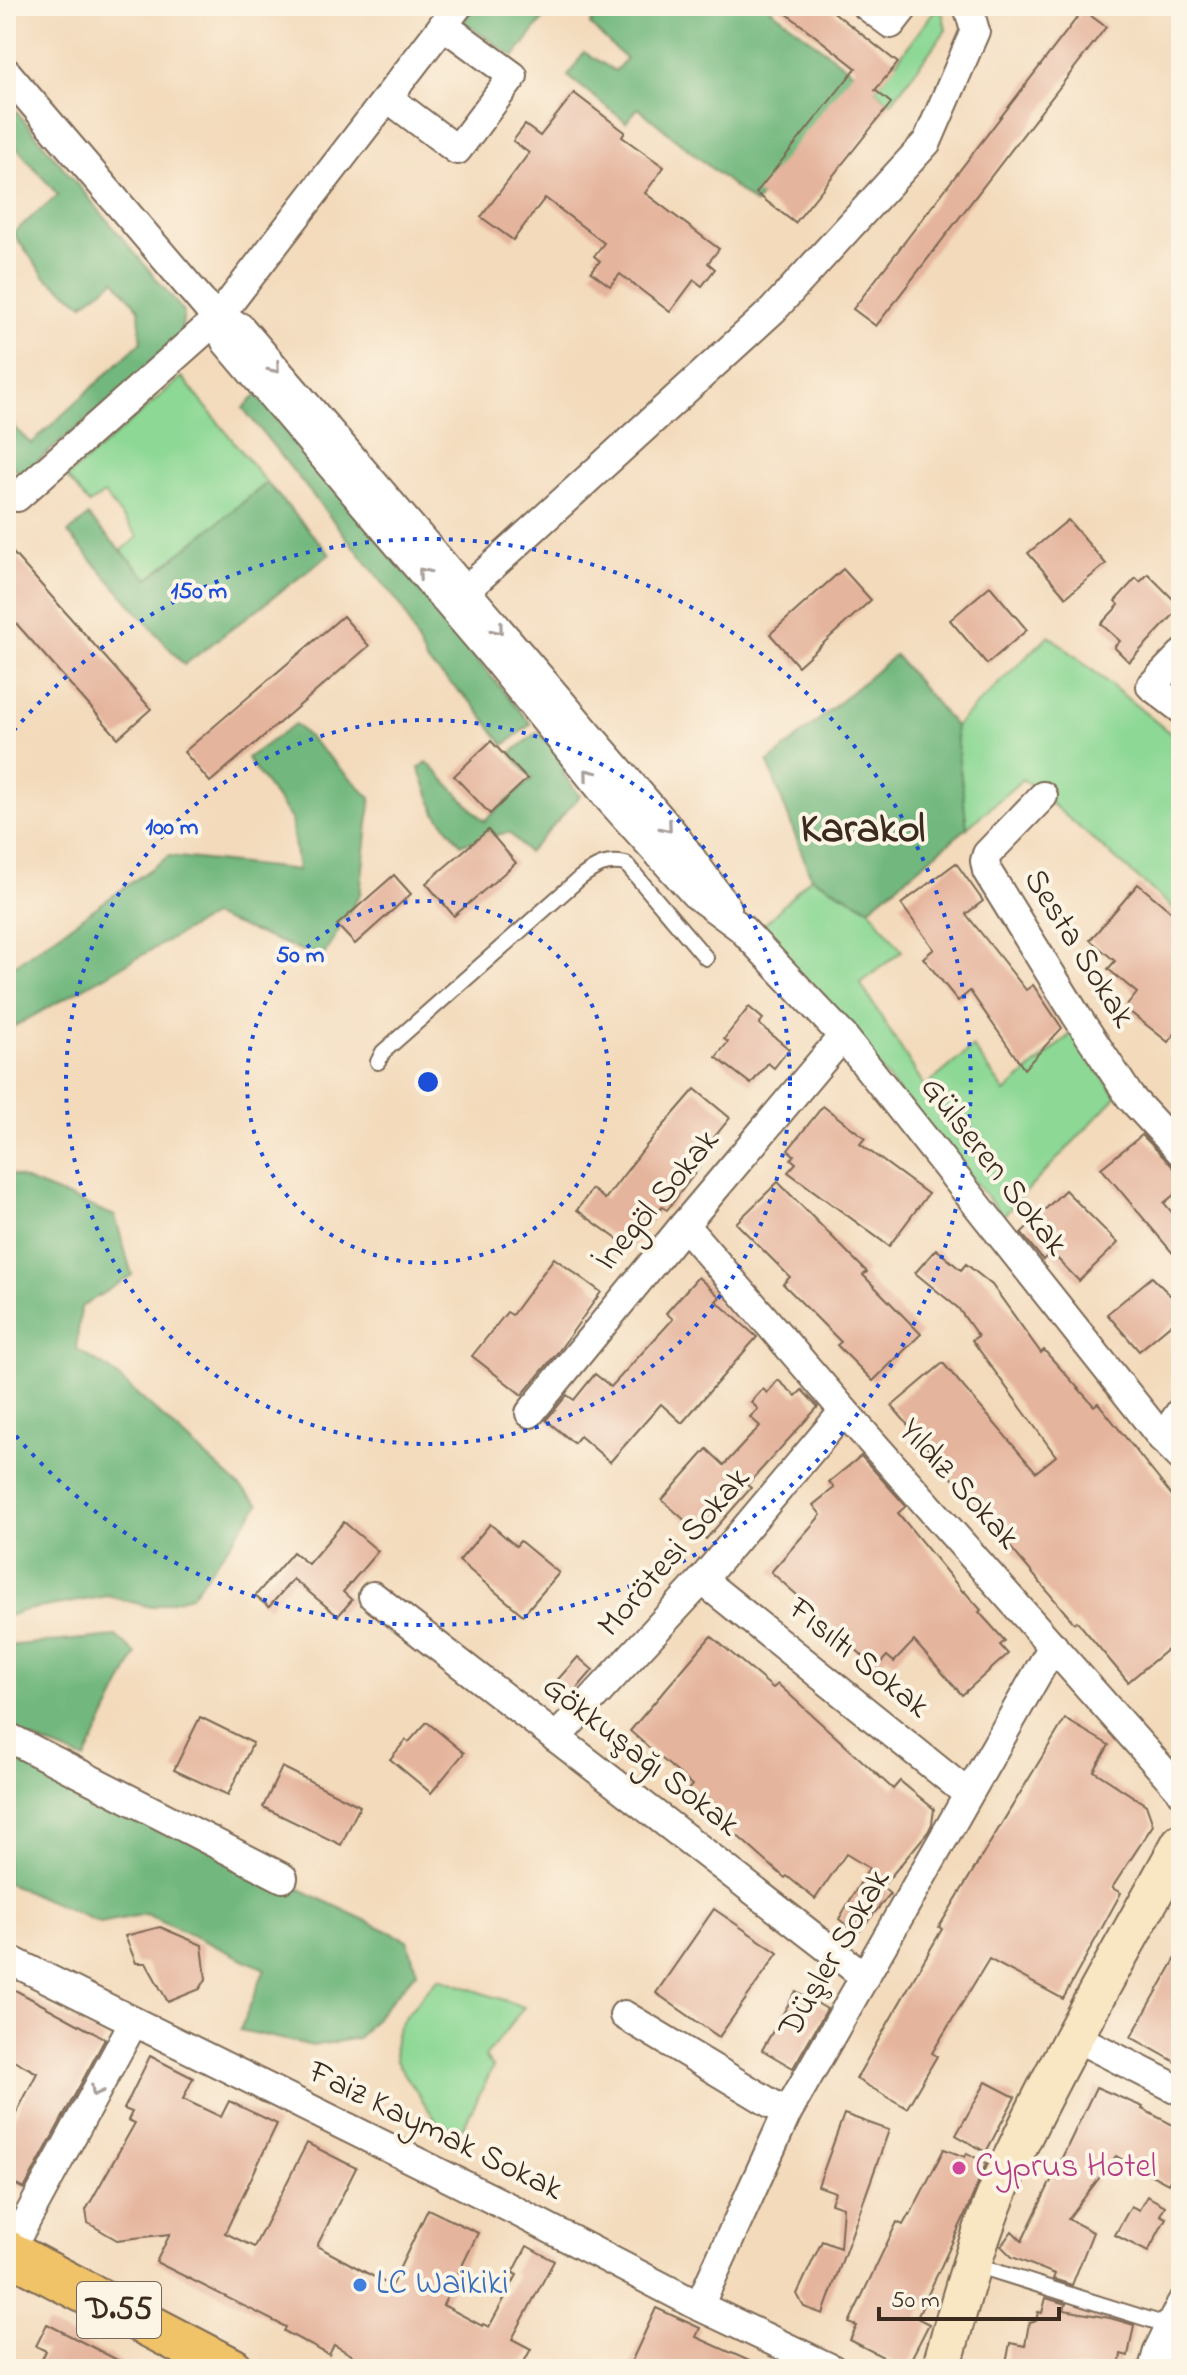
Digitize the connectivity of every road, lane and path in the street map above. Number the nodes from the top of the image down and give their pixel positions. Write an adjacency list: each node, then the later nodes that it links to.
1 (867, 6): 2 (street)
2 (905, 6)
3 (976, 8): 9 (street)
4 (451, 16): 6 (street); 6 (street)
5 (6, 72): 7 (street)
6 (388, 98): 7 (street)
7 (217, 319): 8 (street); 9 (street, one-way to 9); 13 (street, one-way to 7)
8 (17, 497)
9 (465, 591): 13 (street, one-way to 13)
10 (1181, 655): 11 (street)
11 (1181, 709)
12 (1043, 796): 17 (street, Sesta Sokak)
13 (741, 928): 15 (street, Gülseren Sokak)
14 (706, 958): 16 (lane)
15 (843, 1036): 18 (street, İnegöl Sokak); 22 (street, Gülseren Sokak)
16 (378, 1062)
17 (1181, 1152)
18 (684, 1225): 19 (street, Yıldız Sokak); 21 (street, İnegöl Sokak)
19 (844, 1411): 23 (street, Morötesi Sokak); 25 (street, Yıldız Sokak)
20 (1181, 1411): 22 (street)
21 (530, 1413)
22 (1172, 1447)
23 (702, 1580): 27 (street, Morötesi Sokak); 29 (street, Fısıltı Sokak)
24 (373, 1596): 27 (street, Gökkuşağı Sokak)
25 (1053, 1646): 28 (street, Yıldız Sokak); 29 (street, Düşler Sokak)
26 (6, 1736): 31 (street)
27 (556, 1738): 33 (street, Gökkuşağı Sokak)
28 (1181, 1791)
29 (968, 1794): 33 (street, Düşler Sokak)
30 (1181, 1843): 36 (street)
31 (283, 1878)
32 (6, 1958): 35 (street, Faiz Kaymak Sokak)
33 (864, 1976): 38 (street, Düşler Sokak)
34 (624, 2015): 38 (street)
35 (133, 2023): 39 (street, one-way to 39); 41 (street, Faiz Kaymak Sokak)
36 (1075, 2037): 37 (street); 40 (street)
37 (1181, 2091)
38 (787, 2113): 41 (street, Düşler Sokak)
39 (8, 2251): 43 (main road, D.55)
40 (971, 2264): 42 (lane); 46 (street)
41 (699, 2306): 45 (street, Faiz Kaymak Sokak)
42 (1168, 2343)
43 (179, 2357): 44 (main road, D.55)
44 (232, 2369)
45 (832, 2369)
46 (941, 2369)

